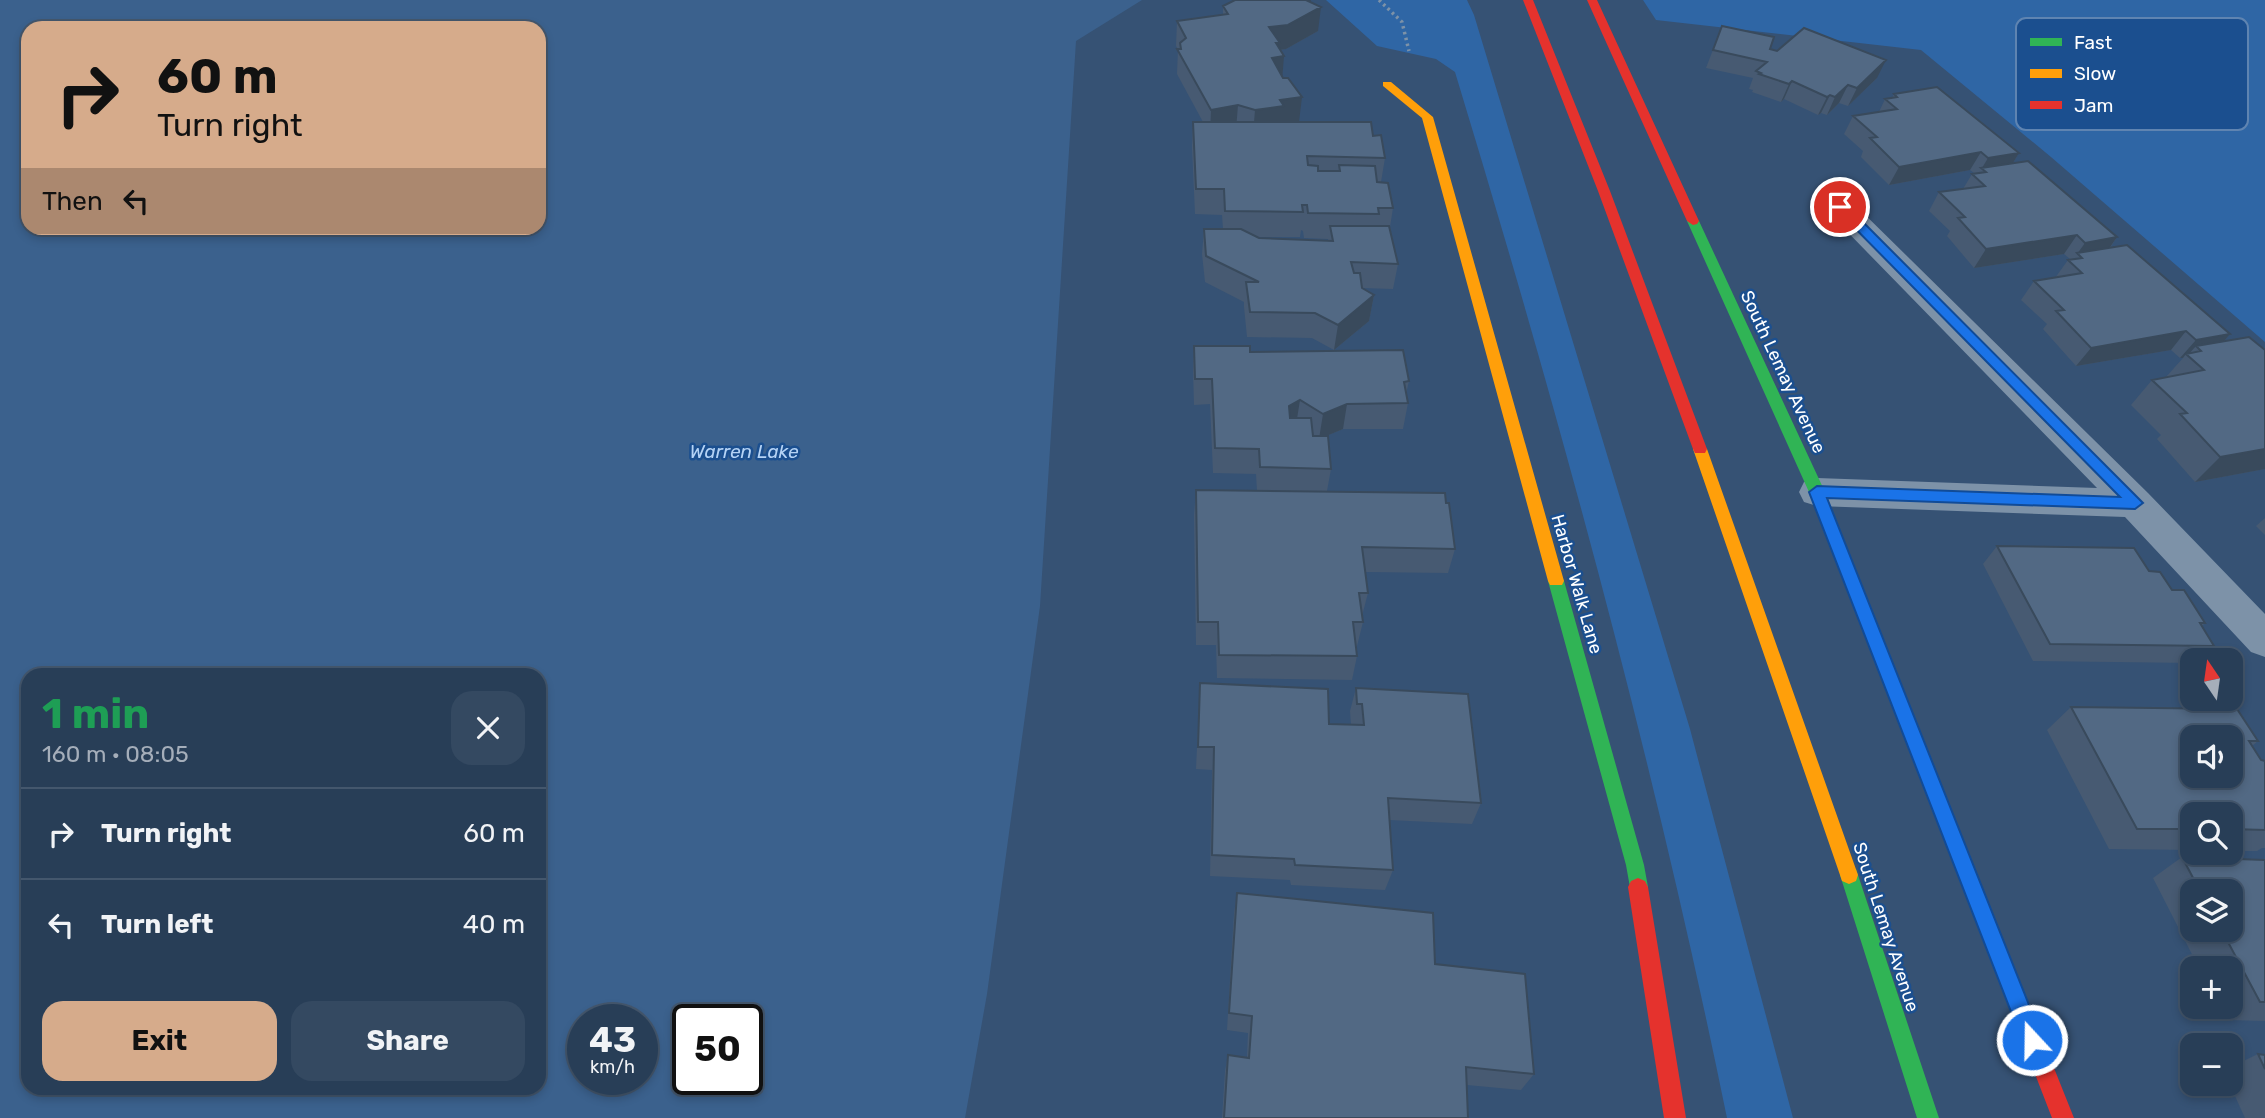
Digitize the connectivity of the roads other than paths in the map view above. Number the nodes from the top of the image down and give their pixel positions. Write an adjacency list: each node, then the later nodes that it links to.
1 (1528, 0): 9 (main road, South Lemay Avenue)
2 (1592, 0): 5 (main road, South Lemay Avenue)
3 (1387, 84): 8 (main road, Harbor Walk Lane)
4 (1840, 207): 6 (street)
5 (1817, 492): 6 (street); 10 (main road, South Lemay Avenue)
6 (2135, 503): 7 (street)
7 (2265, 640)
8 (1675, 1118)
9 (1928, 1118)
10 (2063, 1118)

